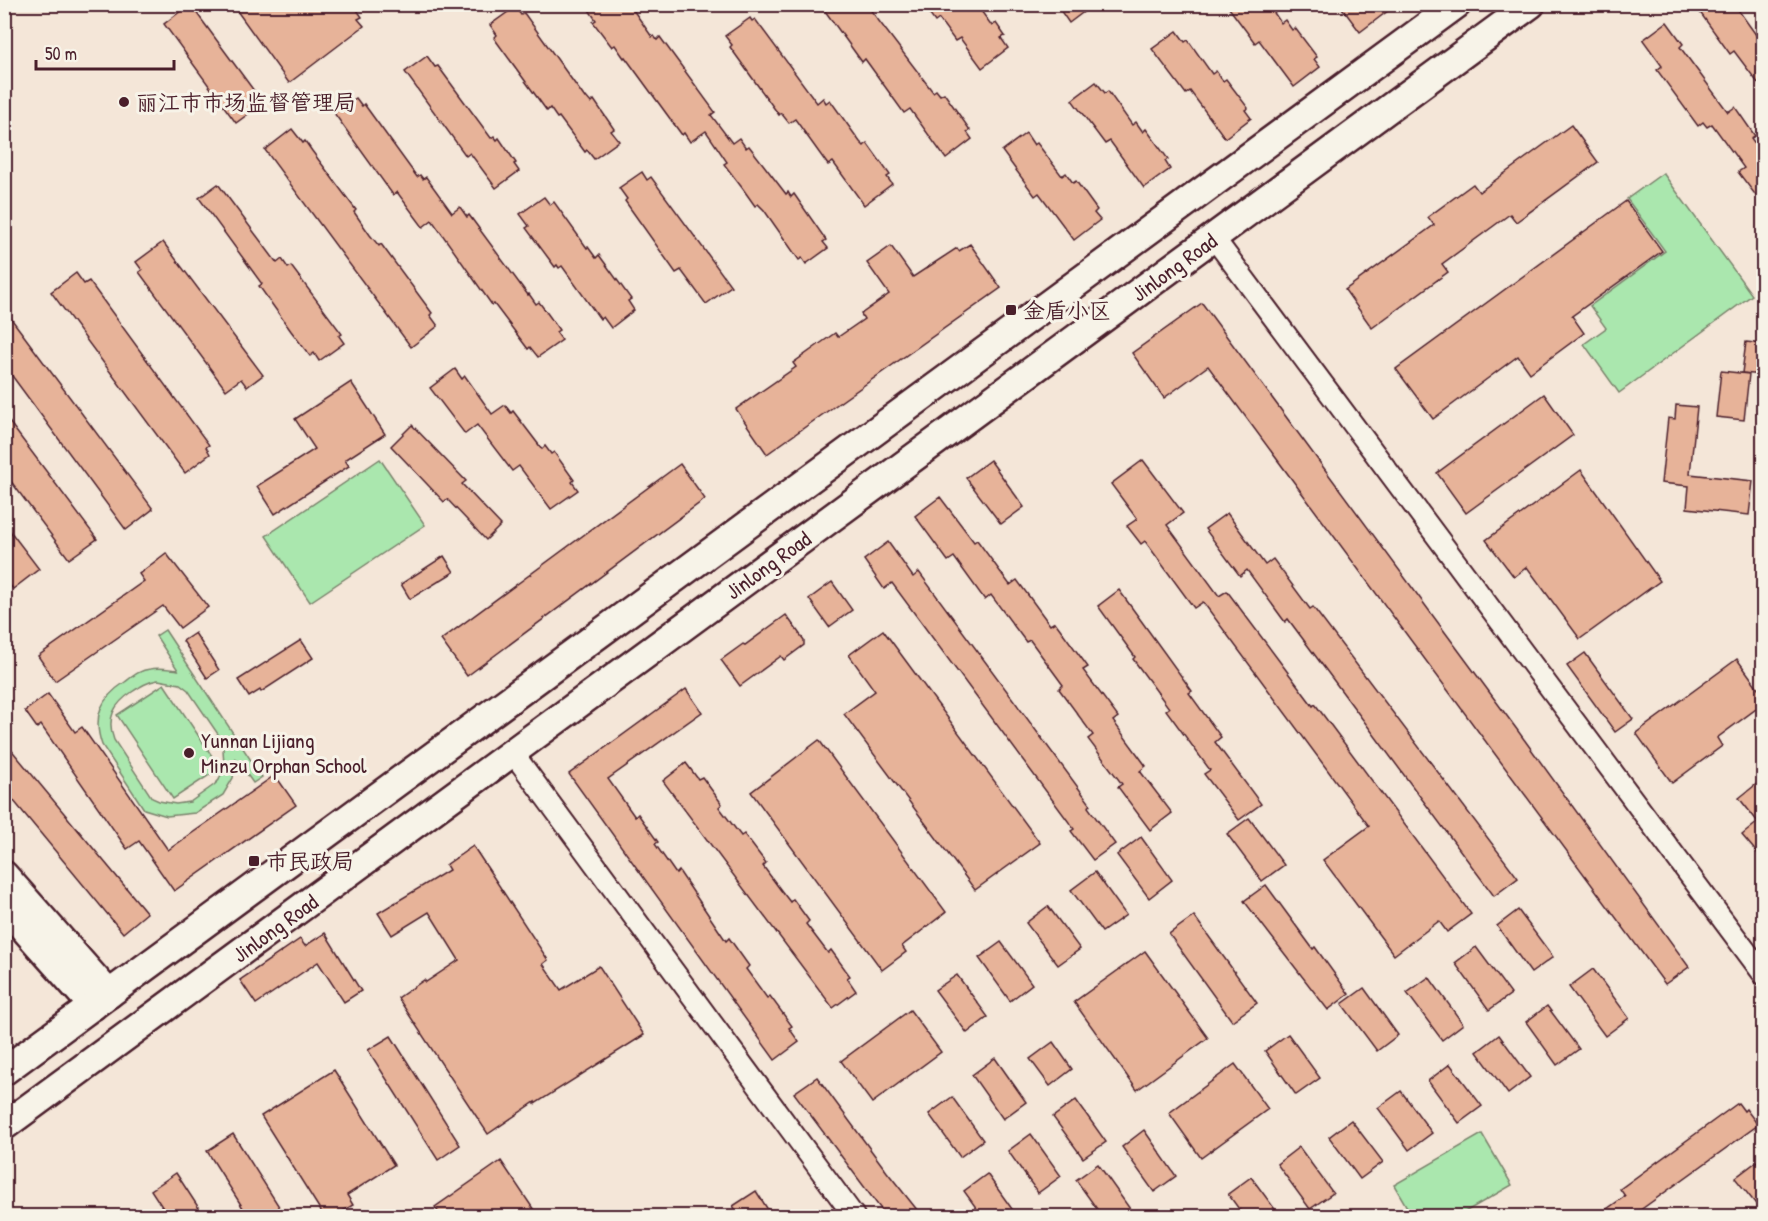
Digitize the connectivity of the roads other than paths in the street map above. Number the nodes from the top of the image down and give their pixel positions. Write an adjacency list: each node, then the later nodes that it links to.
1 (1457, 4): 8 (main road, Jinlong Road)
2 (1531, 4): 3 (main road, Jinlong Road)
3 (1214, 238): 4 (main road, Jinlong Road); 7 (street)
4 (513, 753): 10 (main road, Jinlong Road); 11 (street)
5 (4, 875): 8 (main road)
6 (4, 906): 8 (main road)
7 (1764, 975)
8 (101, 1000): 9 (main road, Jinlong Road)
9 (4, 1071)
10 (4, 1126)
11 (854, 1216)

